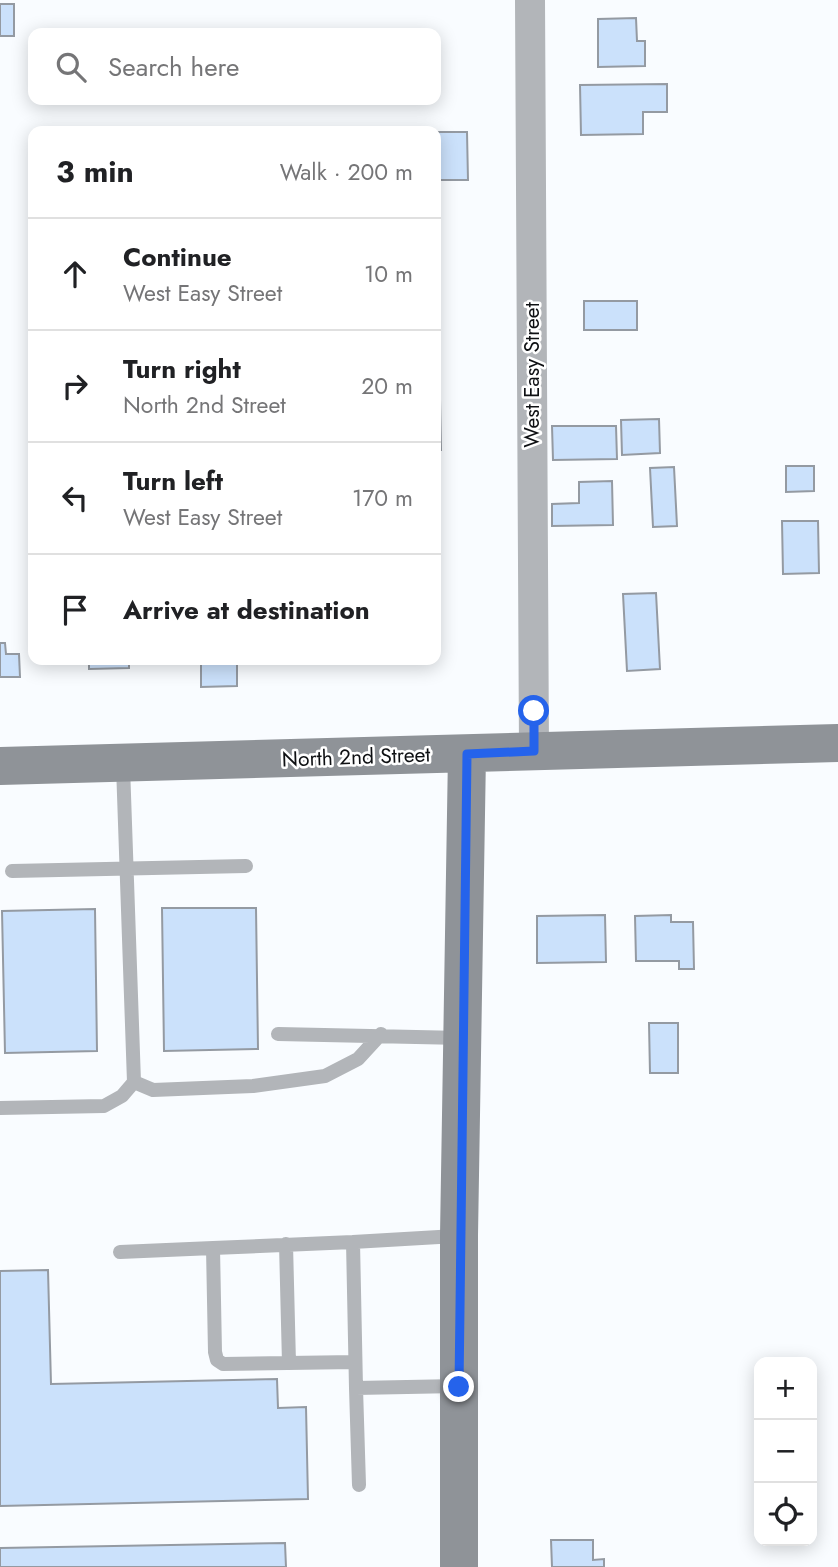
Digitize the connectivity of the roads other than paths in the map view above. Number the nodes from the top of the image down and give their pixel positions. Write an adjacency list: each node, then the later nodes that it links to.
1 (530, 0): 3 (street, West Easy Street)
2 (838, 743): 3 (main road, North 2nd Street)
3 (534, 751): 4 (main road, North 2nd Street)
4 (467, 754): 5 (main road, North 2nd Street); 12 (main road)
5 (123, 764): 6 (main road, North 2nd Street); 8 (lane)
6 (0, 766)
7 (246, 866): 8 (lane)
8 (127, 870): 9 (lane); 13 (lane)
9 (12, 871)
10 (278, 1034): 11 (lane)
11 (381, 1034): 12 (lane); 13 (lane)
12 (463, 1038): 15 (main road)
13 (134, 1082): 14 (lane)
14 (0, 1108)
15 (459, 1235): 16 (lane); 22 (main road)
16 (352, 1242): 17 (lane); 20 (lane)
17 (286, 1244): 18 (lane); 21 (lane)
18 (213, 1248): 19 (lane); 21 (lane)
19 (120, 1252)
20 (355, 1362): 21 (lane); 23 (lane)
21 (289, 1363)
22 (459, 1387): 23 (lane); 25 (main road)
23 (356, 1388): 24 (lane)
24 (359, 1485)
25 (459, 1567)

